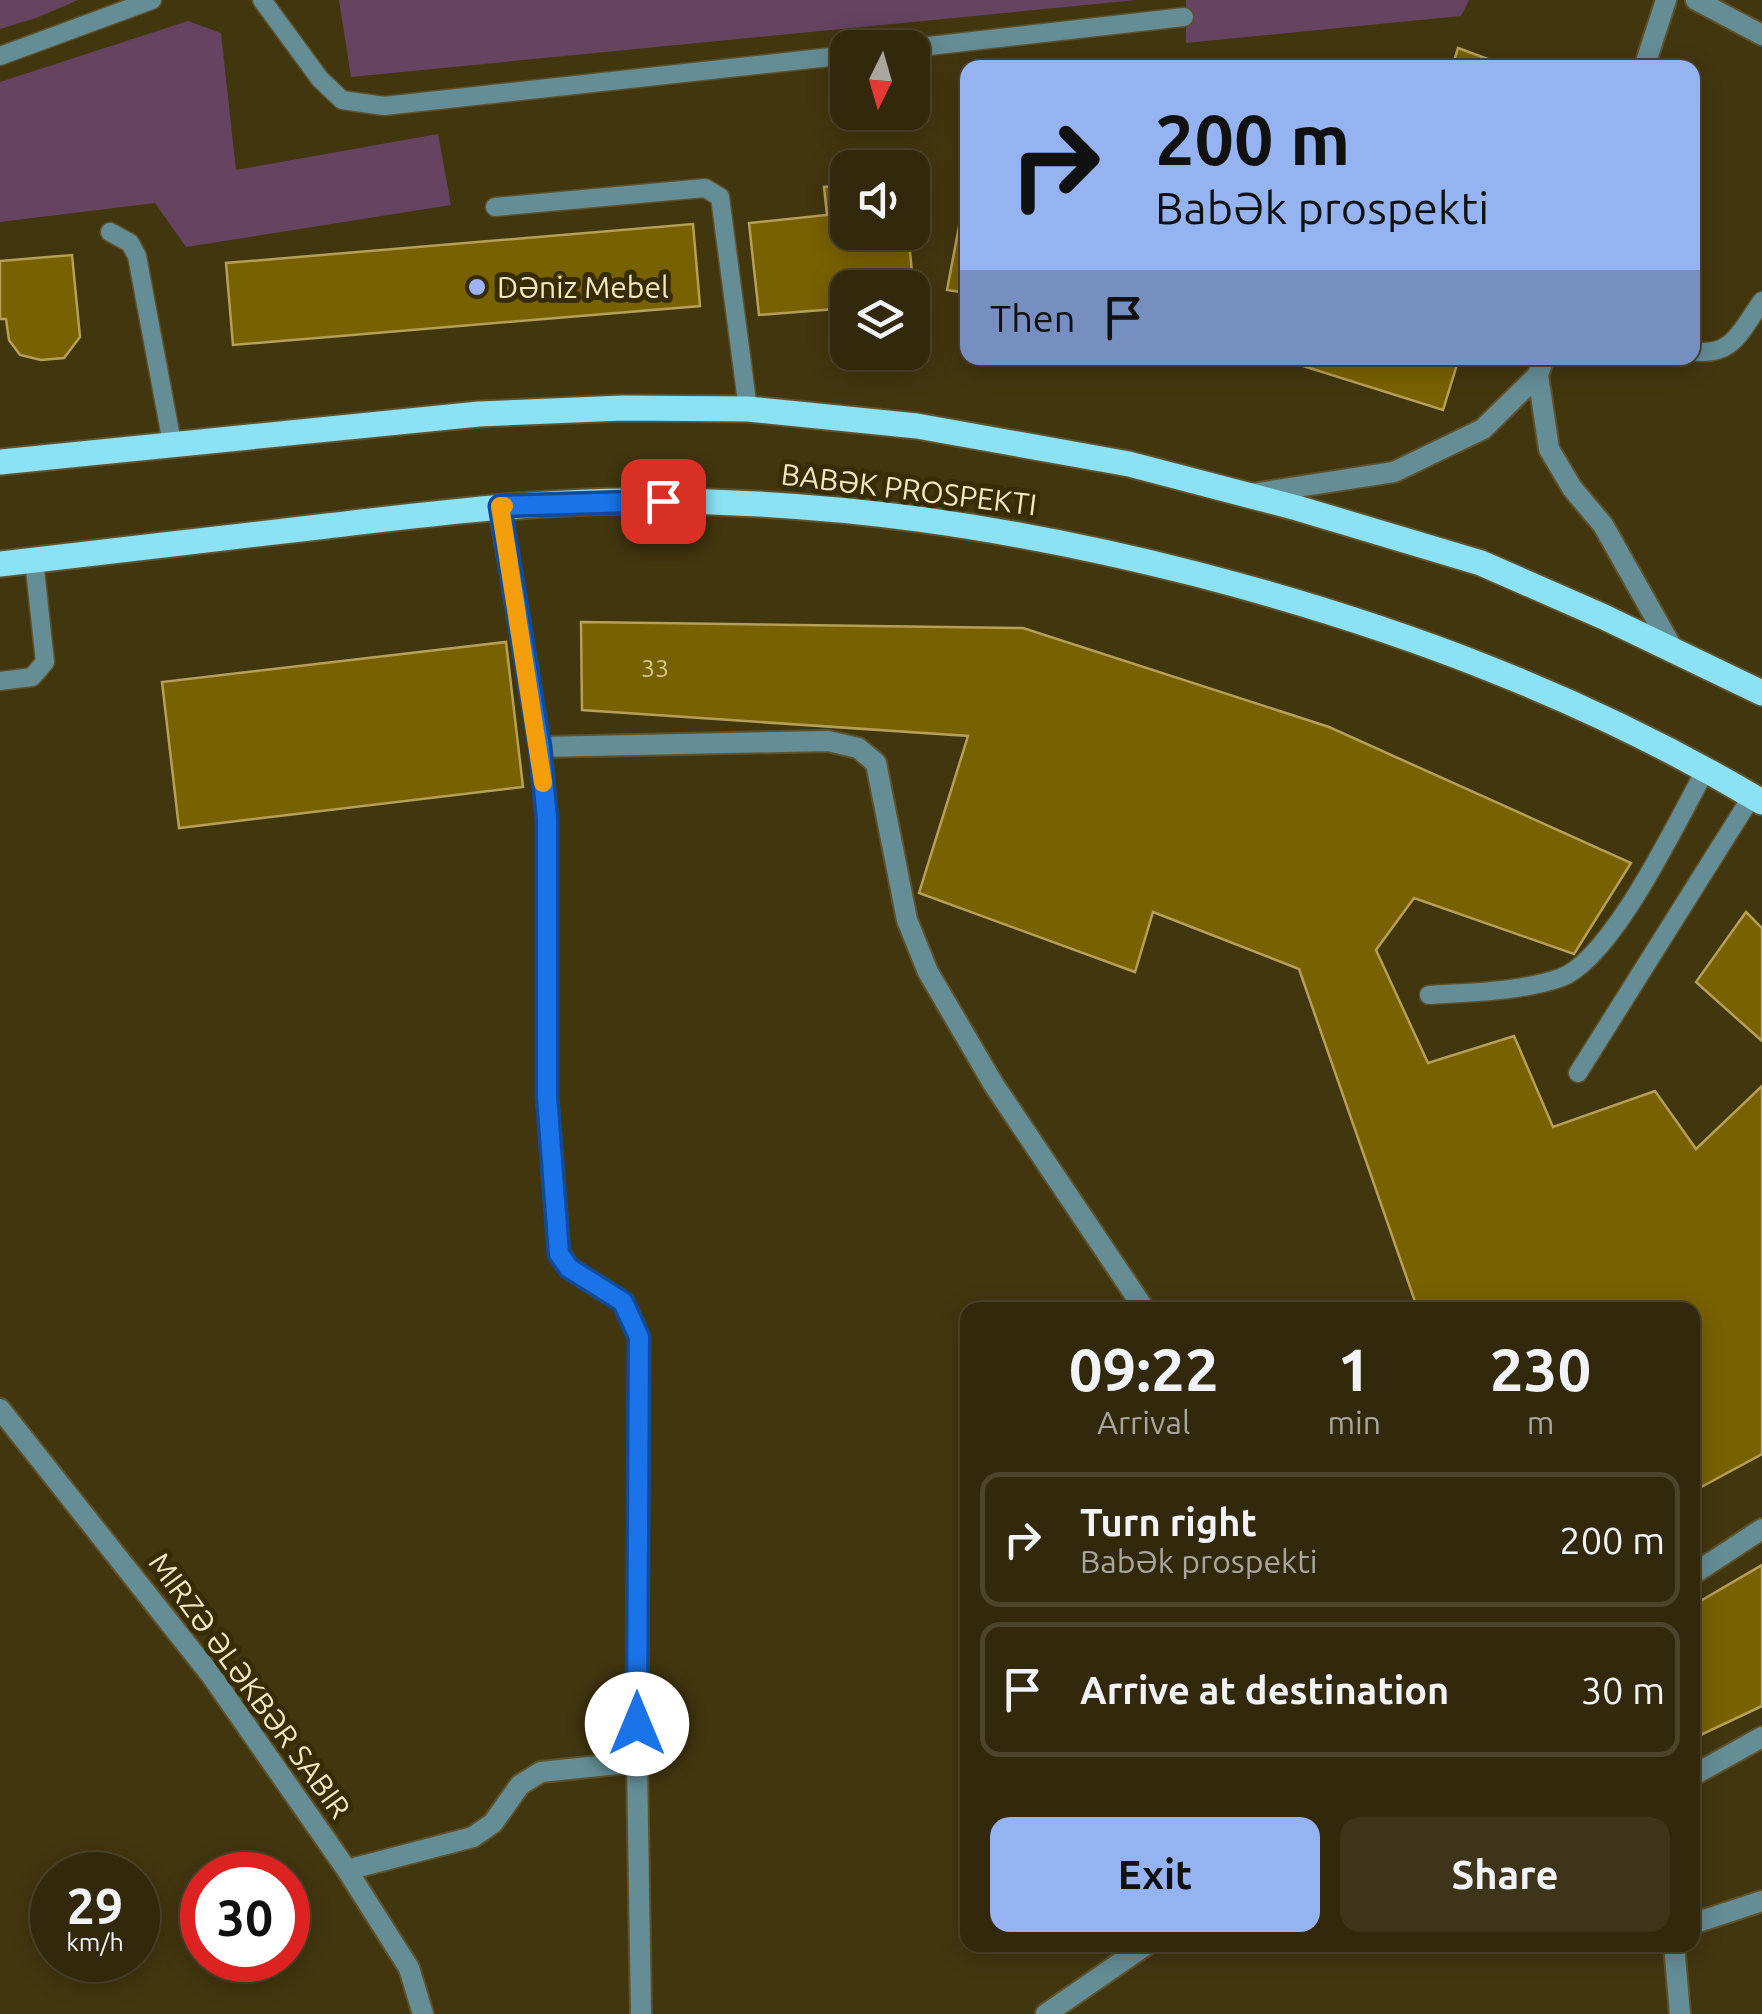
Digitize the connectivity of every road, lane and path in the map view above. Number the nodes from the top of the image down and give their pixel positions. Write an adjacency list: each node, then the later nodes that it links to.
1 (152, 0): 8 (lane)
2 (262, 0): 9 (lane)
3 (1666, 0): 10 (street)
4 (1696, 0): 6 (street)
5 (1184, 17): 7 (lane)
6 (1762, 35)
7 (930, 46)
8 (0, 56)
9 (830, 56)
10 (1647, 60)
11 (495, 207): 16 (lane)
12 (110, 232): 17 (lane)
13 (1762, 302): 14 (lane)
14 (1700, 351)
15 (1541, 366): 19 (street); 23 (street)
16 (748, 410): 17 (main road, BABƏK PROSPEKTI); 19 (main road, BABƏK PROSPEKTI)
17 (172, 443): 18 (main road, BABƏK PROSPEKTI)
18 (0, 462)
19 (1248, 495): 23 (main road, BABƏK PROSPEKTI)
20 (500, 506): 21 (main road, BABƏK PROSPEKTI); 26 (street); 27 (main road, BABƏK PROSPEKTI)
21 (34, 560): 22 (main road, BABƏK PROSPEKTI); 24 (lane)
22 (0, 564)
23 (1674, 651): 25 (main road, BABƏK PROSPEKTI)
24 (0, 681)
25 (1762, 694)
26 (540, 747): 31 (street); 36 (street)
27 (1705, 771): 28 (main road, BABƏK PROSPEKTI); 29 (lane)
28 (1757, 799): 30 (lane)
29 (1428, 995)
30 (1578, 1073)
31 (1140, 1302)
32 (0, 1409): 38 (street, MIRZƏ ƏLƏKBƏR SABIR)
33 (1762, 1529): 34 (street)
34 (1700, 1570)
35 (1762, 1737): 37 (street)
36 (637, 1762): 38 (street); 44 (street)
37 (1700, 1772)
38 (347, 1870): 43 (street, MIRZƏ ƏLƏKBƏR SABIR)
39 (1762, 1901): 40 (street)
40 (1700, 1921)
41 (1136, 1952): 45 (street)
42 (1675, 1952): 46 (street)
43 (423, 2014)
44 (640, 2014)
45 (1046, 2014)
46 (1680, 2014)

